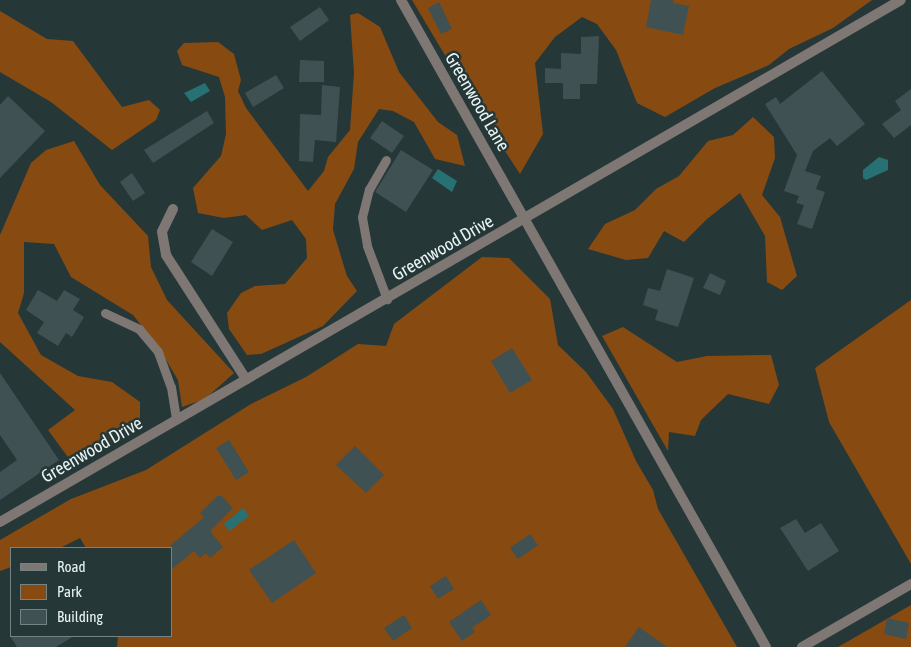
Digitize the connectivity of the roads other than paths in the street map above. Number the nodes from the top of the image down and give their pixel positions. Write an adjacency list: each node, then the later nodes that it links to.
1 (400, 0): 5 (street, Greenwood Lane)
2 (901, 0): 5 (street, Greenwood Drive)
3 (386, 160): 6 (lane)
4 (173, 208): 8 (street)
5 (526, 219): 6 (street, Greenwood Drive); 12 (street, Greenwood Lane)
6 (387, 298): 8 (street, Greenwood Drive)
7 (105, 313): 9 (lane)
8 (246, 379): 9 (street, Greenwood Drive)
9 (176, 420): 10 (street, Greenwood Drive)
10 (0, 522)
11 (911, 584): 13 (street)
12 (766, 647)
13 (802, 647)

